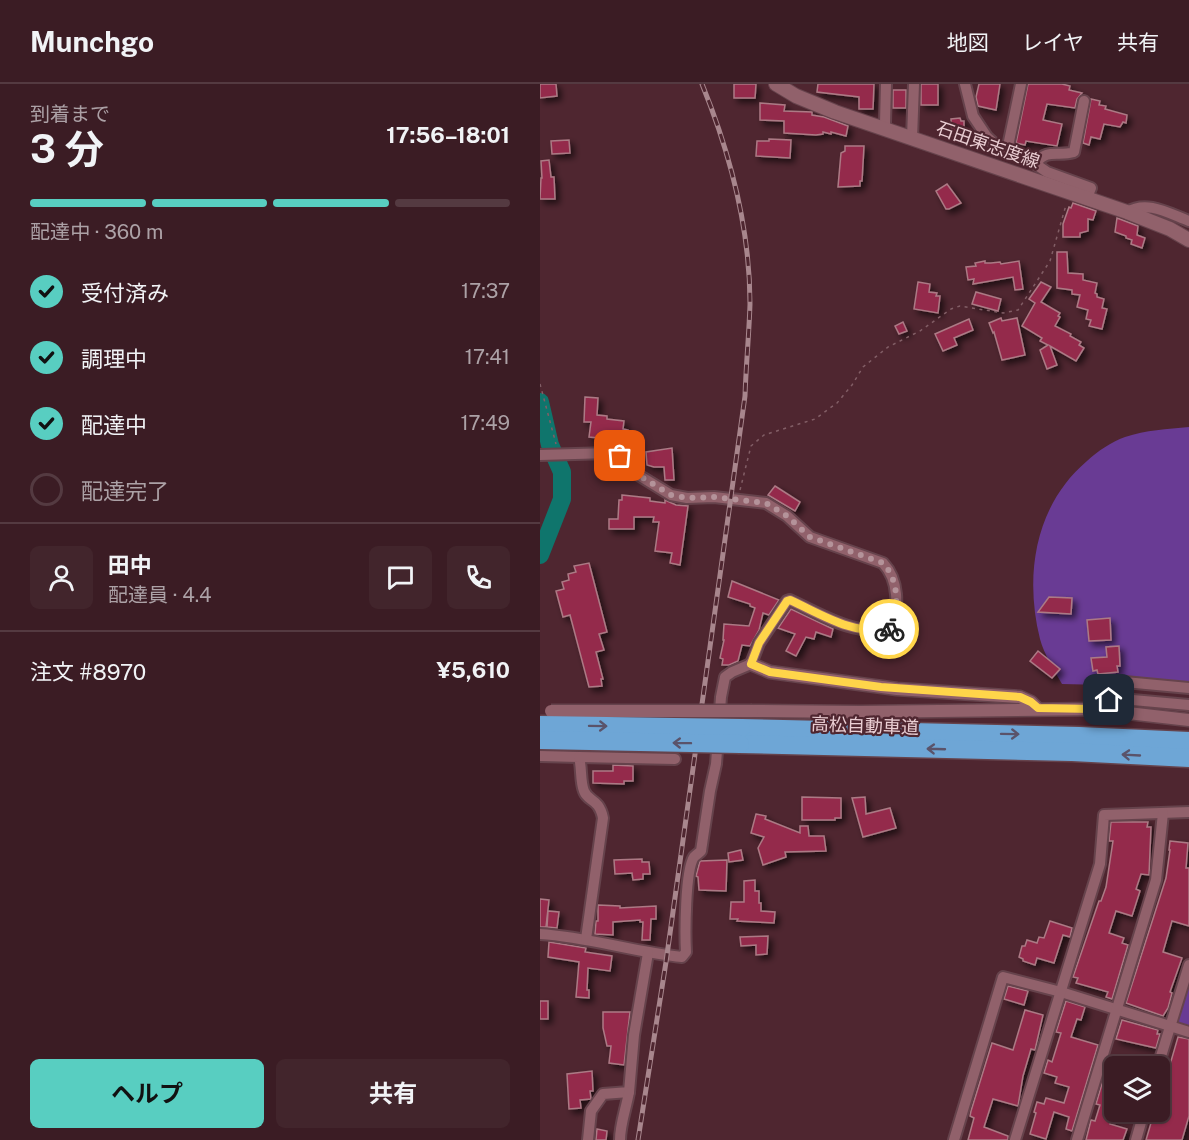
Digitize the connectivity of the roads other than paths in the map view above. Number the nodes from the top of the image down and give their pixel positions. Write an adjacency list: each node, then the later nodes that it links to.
1 (777, 84): 7 (main road, 石田東志度線)
2 (886, 84): 7 (street)
3 (914, 84): 8 (street)
4 (965, 84): 9 (street)
5 (1021, 84): 9 (street)
6 (1084, 101): 10 (street)
7 (883, 128): 8 (main road, 石田東志度線)
8 (912, 138): 11 (main road, 石田東志度線)
9 (1007, 151): 10 (street)
10 (1036, 163): 11 (street)
11 (1087, 198): 12 (main road, 石田東志度線)
12 (1127, 212): 13 (street); 14 (main road, 石田東志度線)
13 (1189, 221)
14 (1189, 240)
15 (540, 455): 16 (street)
16 (751, 664): 20 (street); 35 (street)
17 (1114, 681): 18 (street)
18 (1189, 688)
19 (1189, 705): 21 (street)
20 (1038, 708): 21 (street); 22 (street, bridge)
21 (1093, 709): 23 (street)
22 (544, 716): 24 (highway, 高松自動車道, one-way to 24, bridge)
23 (1189, 720)
24 (741, 736): 25 (highway, 高松自動車道, one-way to 25, bridge); 26 (highway, 高松自動車道, one-way to 26); 29 (highway, 高松自動車道, one-way to 24)
25 (540, 740)
26 (1189, 741)
27 (540, 756): 28 (street)
28 (579, 757): 30 (street); 34 (street)
29 (1189, 758)
30 (675, 759)
31 (1189, 812): 32 (street)
32 (1163, 813): 37 (street); 38 (street)
33 (540, 934): 34 (street)
34 (586, 939): 35 (street)
35 (648, 953): 42 (street)
36 (1189, 965): 39 (street)
37 (1061, 993): 38 (street); 46 (street); 47 (street)
38 (1116, 1010): 39 (street); 48 (street)
39 (1170, 1026): 40 (street); 41 (street)
40 (1189, 1032)
41 (1161, 1056)
42 (628, 1092): 44 (street); 45 (street)
43 (1141, 1122): 49 (street)
44 (588, 1140)
45 (620, 1140)
46 (954, 1140)
47 (1015, 1140)
48 (1077, 1140)
49 (1136, 1140)

